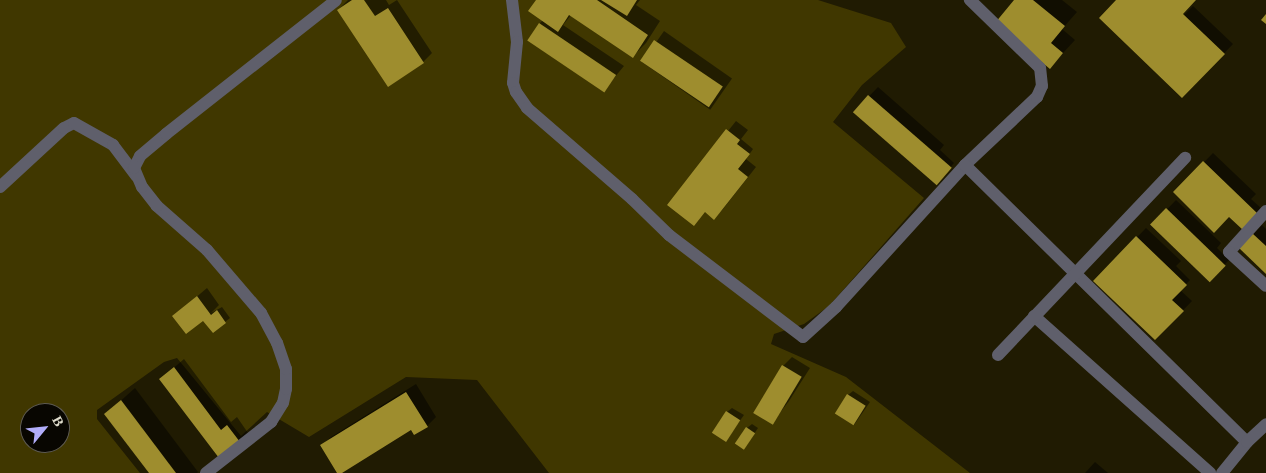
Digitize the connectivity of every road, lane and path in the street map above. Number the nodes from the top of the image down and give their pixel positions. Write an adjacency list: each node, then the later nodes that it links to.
1 (336, 0): 6 (street)
2 (512, 0): 5 (street)
3 (970, 0): 5 (street)
4 (1185, 158): 9 (street)
5 (965, 165): 9 (street)
6 (139, 180): 7 (street); 15 (street)
7 (0, 187)
8 (1266, 211): 10 (street)
9 (1074, 274): 11 (street); 14 (street)
10 (1266, 286)
11 (1034, 316): 12 (street); 16 (street)
12 (998, 355)
13 (1266, 424): 14 (street)
14 (1247, 442): 17 (street)
15 (206, 473)
16 (1210, 473)
17 (1222, 473)

